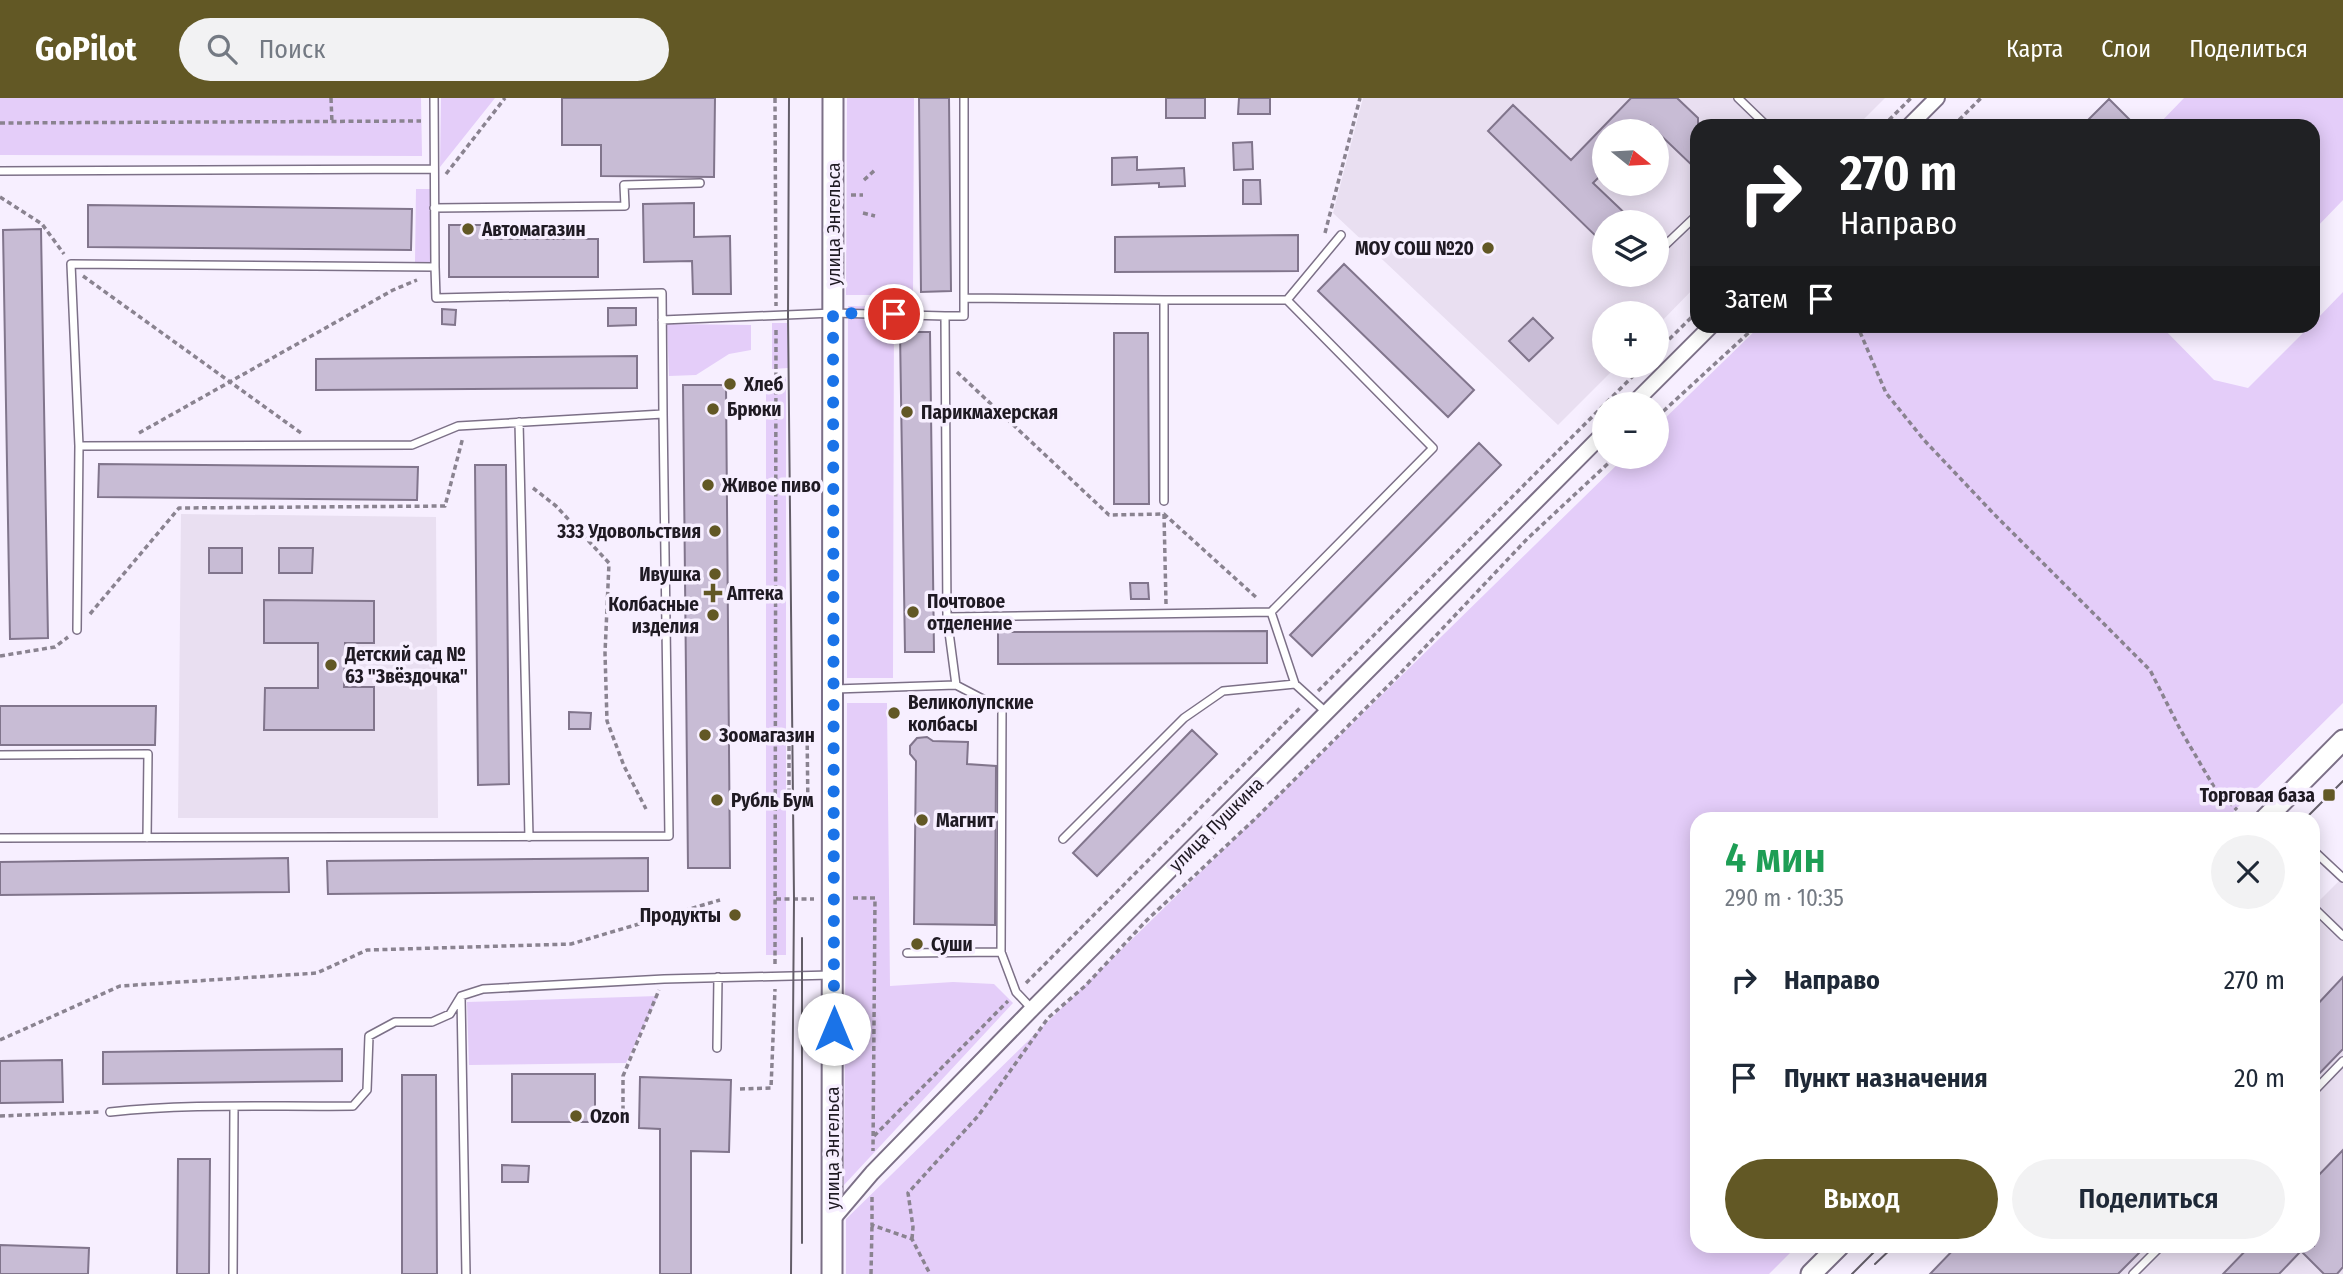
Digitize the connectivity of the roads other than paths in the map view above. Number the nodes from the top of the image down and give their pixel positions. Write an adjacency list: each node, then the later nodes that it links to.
1 (434, 98): 8 (lane)
2 (833, 98): 19 (main road, улица Энгельса)
3 (964, 98): 16 (lane)
4 (1738, 98): 6 (lane)
5 (1937, 98): 7 (street)
6 (1760, 119)
7 (1916, 119)
8 (434, 169): 9 (lane); 11 (lane)
9 (0, 171)
10 (700, 183): 11 (lane)
11 (434, 208): 15 (lane)
12 (1690, 222): 14 (lane)
13 (1340, 234): 18 (lane)
14 (1669, 242)
15 (435, 270): 21 (lane); 27 (lane)
16 (965, 298): 17 (lane); 20 (lane)
17 (1164, 300): 18 (lane); 28 (lane)
18 (1287, 300): 29 (lane)
19 (833, 313): 20 (lane); 21 (lane); 34 (main road, улица Энгельса)
20 (945, 316): 30 (lane)
21 (662, 320): 24 (lane)
22 (1704, 333): 23 (street)
23 (1645, 392)
24 (663, 414): 25 (lane); 39 (lane)
25 (519, 422): 27 (lane); 39 (lane)
26 (1592, 445): 35 (street, улица Пушкина)
27 (79, 446): 31 (lane)
28 (1164, 501)
29 (1271, 612): 30 (lane); 32 (lane)
30 (947, 617): 33 (lane)
31 (77, 629)
32 (1295, 684): 35 (lane); 42 (lane)
33 (956, 685): 34 (lane); 47 (lane)
34 (834, 689): 49 (main road, улица Энгельса)
35 (1326, 713): 52 (street, улица Пушкина)
36 (2343, 740): 38 (main road)
37 (0, 755): 41 (lane)
38 (2277, 812)
39 (529, 837): 41 (lane)
40 (0, 838): 41 (lane)
41 (147, 838)
42 (1063, 839)
43 (2320, 857): 44 (lane)
44 (2343, 878)
45 (2320, 914): 46 (lane)
46 (2343, 936)
47 (1001, 952): 48 (lane); 52 (lane)
48 (906, 953)
49 (834, 975): 50 (lane); 58 (main road, улица Энгельса)
50 (718, 977): 51 (lane); 53 (lane)
51 (461, 996): 56 (lane); 62 (lane)
52 (1032, 1009): 58 (street, улица Пушкина)
53 (717, 1048)
54 (2343, 1061): 55 (lane)
55 (2320, 1085)
56 (234, 1108): 57 (lane); 61 (lane)
57 (110, 1112)
58 (832, 1220): 63 (main road, улица Энгельса)
59 (1832, 1253): 64 (main road)
60 (2154, 1253): 65 (lane)
61 (233, 1274)
62 (466, 1274)
63 (832, 1274)
64 (1811, 1274)
65 (2133, 1274)

